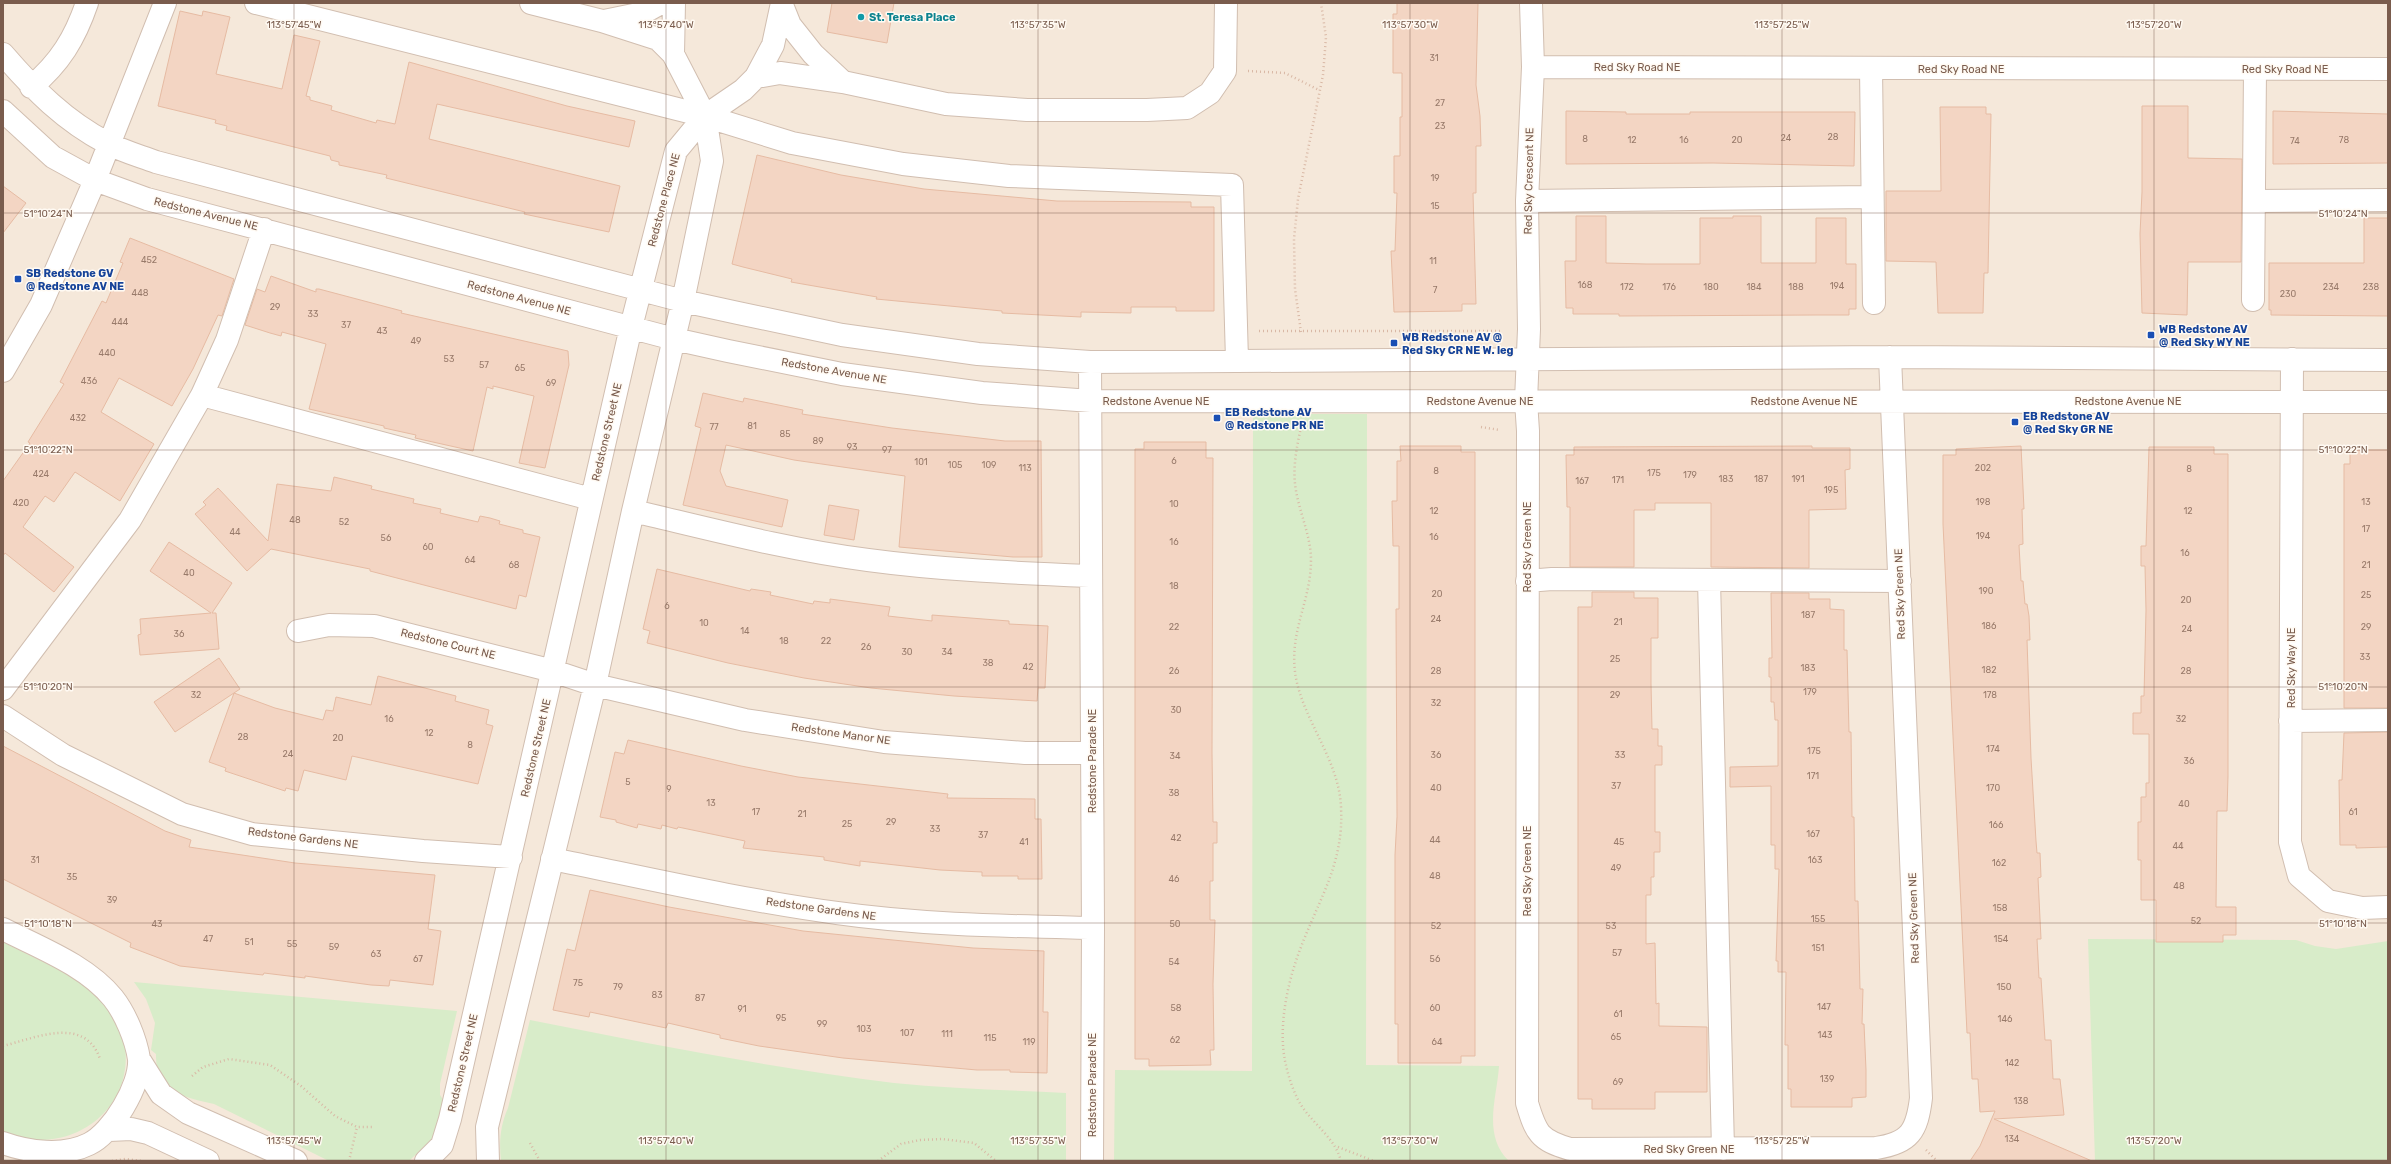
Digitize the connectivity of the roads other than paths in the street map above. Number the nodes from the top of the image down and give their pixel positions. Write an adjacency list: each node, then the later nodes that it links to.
1 (87, 3): 19 (street)
2 (165, 3): 22 (street)
3 (256, 3): 21 (street)
4 (531, 3): 10 (street)
5 (661, 3): 10 (street)
6 (674, 3): 12 (street)
7 (1226, 3): 18 (street)
8 (1531, 3): 13 (street, Red Sky Crescent NE)
9 (782, 4): 17 (street, Redstone Place NE); 18 (street)
10 (602, 21): 12 (street)
11 (3, 54): 19 (street)
12 (673, 54): 21 (street)
13 (1533, 67): 14 (street, Red Sky Road NE); 26 (street, Red Sky Crescent NE)
14 (1871, 68): 16 (street, Red Sky Road NE); 24 (street)
15 (2388, 69): 16 (street, Red Sky Road NE)
16 (2255, 70): 27 (street)
17 (756, 77): 18 (street); 21 (street, Redstone Place NE)
18 (843, 82)
19 (31, 87): 22 (street)
20 (3, 111): 23 (street, Redstone Avenue NE)
21 (705, 116): 29 (street, Redstone Place NE); 31 (street); 38 (street)
22 (108, 144): 23 (street); 29 (street)
23 (95, 180): 28 (street, Redstone Avenue NE); 41 (street)
24 (1872, 197): 26 (street); 32 (street)
25 (2388, 200): 27 (street)
26 (1527, 201): 36 (street, Red Sky Crescent NE)
27 (2254, 201): 30 (street)
28 (264, 230): 33 (street, Redstone Avenue NE); 42 (street)
29 (641, 290): 31 (street); 33 (street, Redstone Place NE)
30 (2253, 300)
31 (683, 301): 34 (street); 40 (street)
32 (1874, 303)
33 (631, 328): 34 (street, Redstone Avenue NE); 48 (street, Redstone Street NE)
34 (674, 339): 43 (street, Redstone Avenue NE); 49 (street)
35 (1890, 357): 36 (street); 37 (street); 45 (street, Red Sky Green NE)
36 (1528, 358): 38 (street); 44 (street, Red Sky Green NE)
37 (2292, 359): 39 (street); 46 (street, Red Sky Way NE)
38 (1237, 360): 40 (street)
39 (2388, 360)
40 (1090, 362): 43 (street, Redstone Parade NE)
41 (3, 371)
42 (202, 395): 48 (street); 57 (street)
43 (1091, 401): 44 (street, Redstone Avenue NE); 50 (street, Redstone Parade NE)
44 (1526, 401): 45 (street, Redstone Avenue NE); 52 (street, Red Sky Green NE)
45 (1892, 401): 46 (street, Redstone Avenue NE); 53 (street, Red Sky Green NE)
46 (2292, 402): 47 (street, Redstone Avenue NE); 60 (street, Red Sky Way NE)
47 (2388, 402)
48 (591, 499): 55 (street, Redstone Street NE)
49 (633, 511): 50 (street); 56 (street)
50 (1092, 576): 61 (street, Redstone Parade NE)
51 (1708, 580): 52 (street); 53 (street); 70 (street)
52 (1527, 581): 70 (street, Red Sky Green NE)
53 (1900, 581): 70 (street, Red Sky Green NE)
54 (298, 631): 55 (street, Redstone Court NE)
55 (554, 671): 56 (street, Redstone Court NE); 62 (street, Redstone Street NE)
56 (595, 685): 61 (street, Redstone Manor NE); 63 (street)
57 (3, 689)
58 (3, 716): 62 (street, Redstone Gardens NE)
59 (2388, 720): 60 (street)
60 (2290, 721): 64 (street, Red Sky Way NE)
61 (1092, 753): 65 (street, Redstone Parade NE)
62 (511, 857): 73 (street, Redstone Street NE)
63 (552, 859): 65 (street, Redstone Gardens NE); 74 (street)
64 (2388, 907)
65 (1093, 928): 75 (street, Redstone Parade NE)
66 (3, 929): 67 (street)
67 (139, 1059): 68 (street); 72 (street)
68 (109, 1130): 69 (street); 71 (street)
69 (3, 1143)
70 (1723, 1149)
71 (208, 1161)
72 (296, 1161)
73 (426, 1161)
74 (488, 1161)
75 (1092, 1161)

